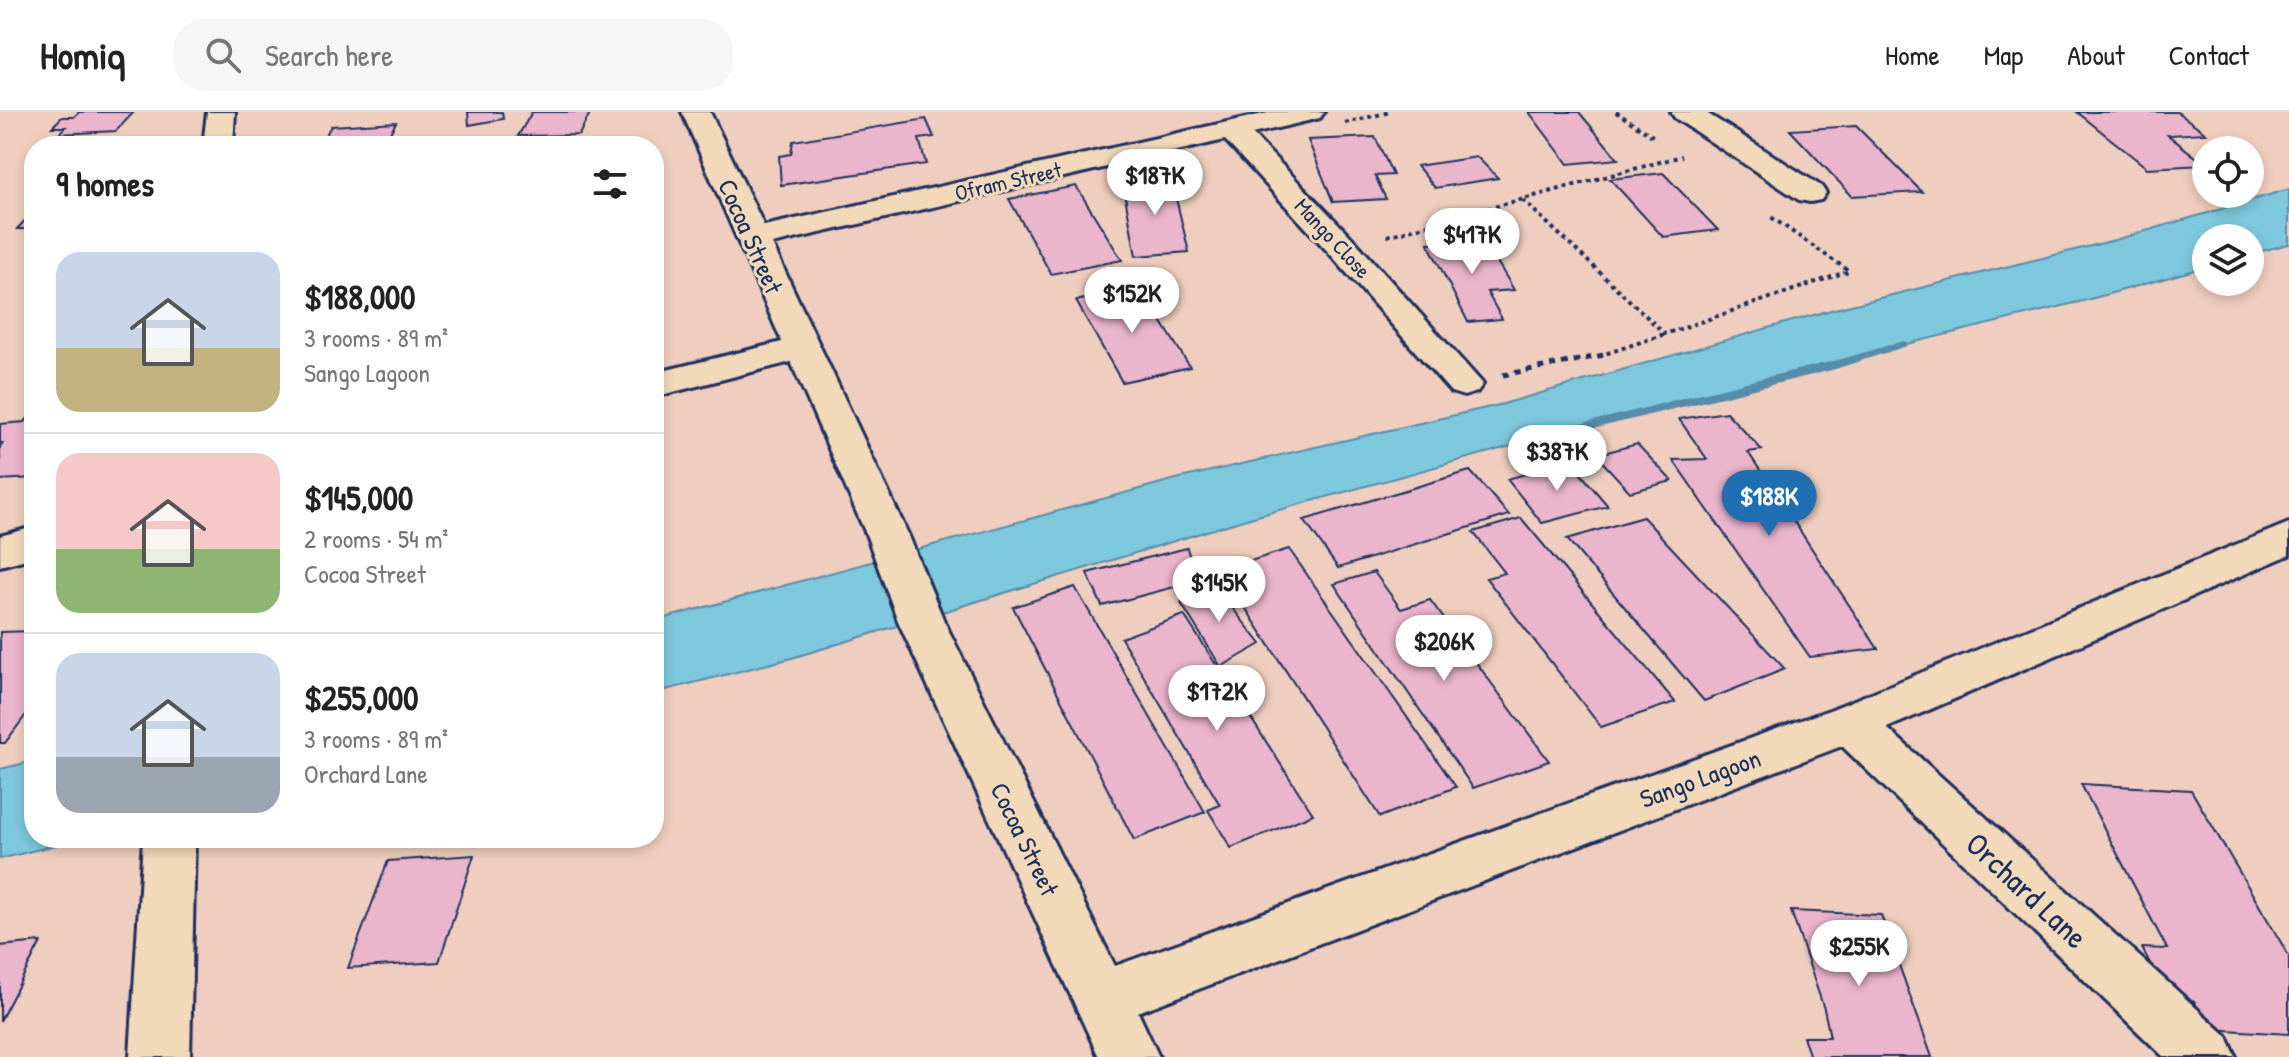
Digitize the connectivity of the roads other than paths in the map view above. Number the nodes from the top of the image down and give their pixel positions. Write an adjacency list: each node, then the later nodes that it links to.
1 (221, 112): 6 (street)
2 (696, 112): 8 (street, Cocoa Street)
3 (1310, 112): 5 (street, Ofram Street)
4 (1685, 112): 7 (street)
5 (1232, 130): 8 (street, Ofram Street); 11 (street, Mango Close)
6 (219, 136)
7 (1810, 193)
8 (752, 239): 9 (street, Cocoa Street)
9 (801, 348): 10 (street); 17 (street, Cocoa Street)
10 (664, 382)
11 (1464, 384)
12 (2289, 538): 15 (street, Sango Lagoon)
13 (24, 545): 14 (street)
14 (0, 551)
15 (1849, 723): 17 (street, Sango Lagoon); 20 (street, Orchard Lane)
16 (167, 864): 18 (street)
17 (1102, 998): 19 (street, Cocoa Street)
18 (160, 1057)
19 (1129, 1057)
20 (2206, 1057)

